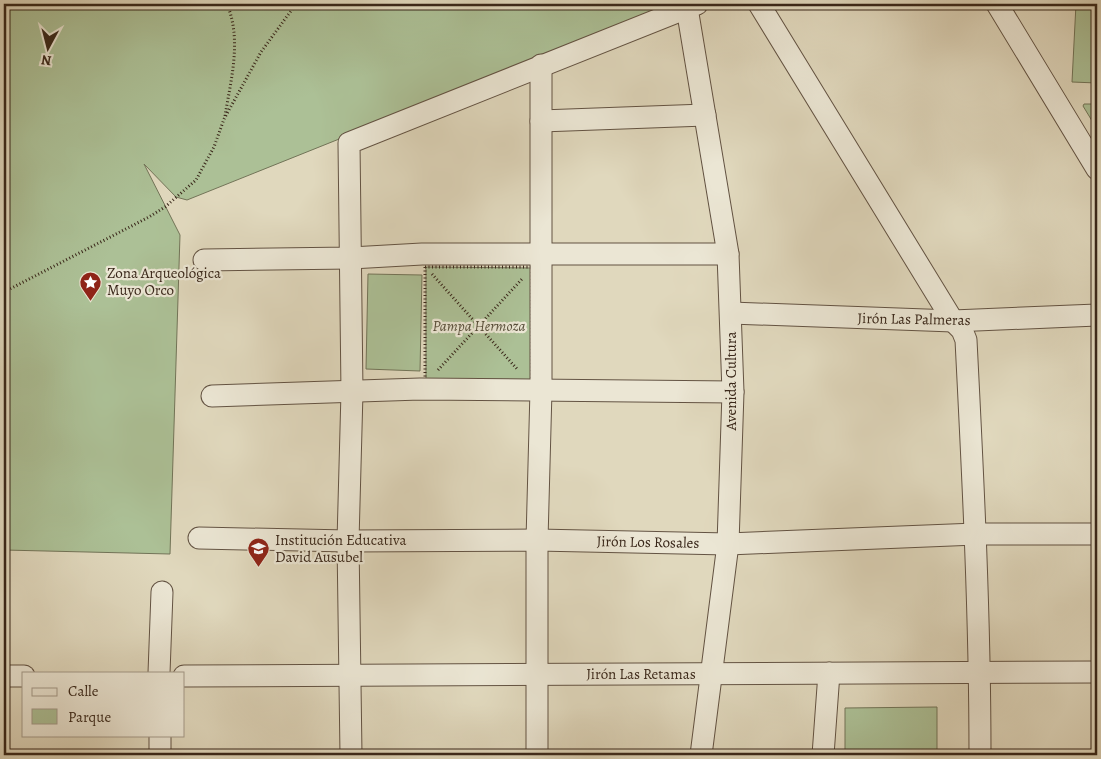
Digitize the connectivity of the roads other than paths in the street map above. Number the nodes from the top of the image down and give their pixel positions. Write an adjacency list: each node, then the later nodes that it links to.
1 (759, 4): 14 (street)
2 (997, 4): 7 (street)
3 (692, 6): 4 (street); 5 (street, Avenida Cultura)
4 (541, 65): 6 (street); 9 (street)
5 (705, 115): 6 (street); 8 (street, Avenida Cultura)
6 (541, 121): 11 (street)
7 (1097, 169)
8 (728, 254): 11 (street); 12 (street, Avenida Cultura)
9 (351, 258): 10 (street); 11 (street); 16 (street)
10 (204, 260)
11 (537, 261): 15 (street)
12 (730, 313): 14 (street, Jirón Las Palmeras); 17 (street, Avenida Cultura)
13 (1097, 315): 14 (street, Jirón Las Palmeras)
14 (953, 322): 19 (street)
15 (536, 387): 16 (street); 17 (street); 22 (street)
16 (352, 392): 18 (street); 23 (street)
17 (733, 392): 24 (street, Avenida Cultura)
18 (212, 396)
19 (976, 534): 20 (street, Jirón Los Rosales); 24 (street, Jirón Los Rosales); 27 (street)
20 (1097, 534)
21 (198, 538): 23 (street, Jirón Los Rosales)
22 (537, 540): 23 (street, Jirón Los Rosales); 24 (street, Jirón Los Rosales); 30 (street)
23 (348, 541): 32 (street)
24 (728, 544): 31 (street, Avenida Cultura)
25 (162, 592): 26 (street)
26 (159, 672)
27 (980, 672): 28 (street, Jirón Las Retamas); 29 (street, Jirón Las Retamas); 42 (street)
28 (1097, 672)
29 (829, 673): 31 (street, Jirón Las Retamas); 41 (street)
30 (537, 674): 31 (street, Jirón Las Retamas); 32 (street, Jirón Las Retamas); 39 (street)
31 (711, 674): 40 (street, Avenida Cultura)
32 (350, 675): 35 (street, Jirón Las Retamas); 38 (street)
33 (4, 676): 34 (street)
34 (22, 676)
35 (185, 676)
36 (160, 736): 37 (street)
37 (160, 755)
38 (350, 755)
39 (537, 755)
40 (701, 755)
41 (823, 755)
42 (980, 755)

